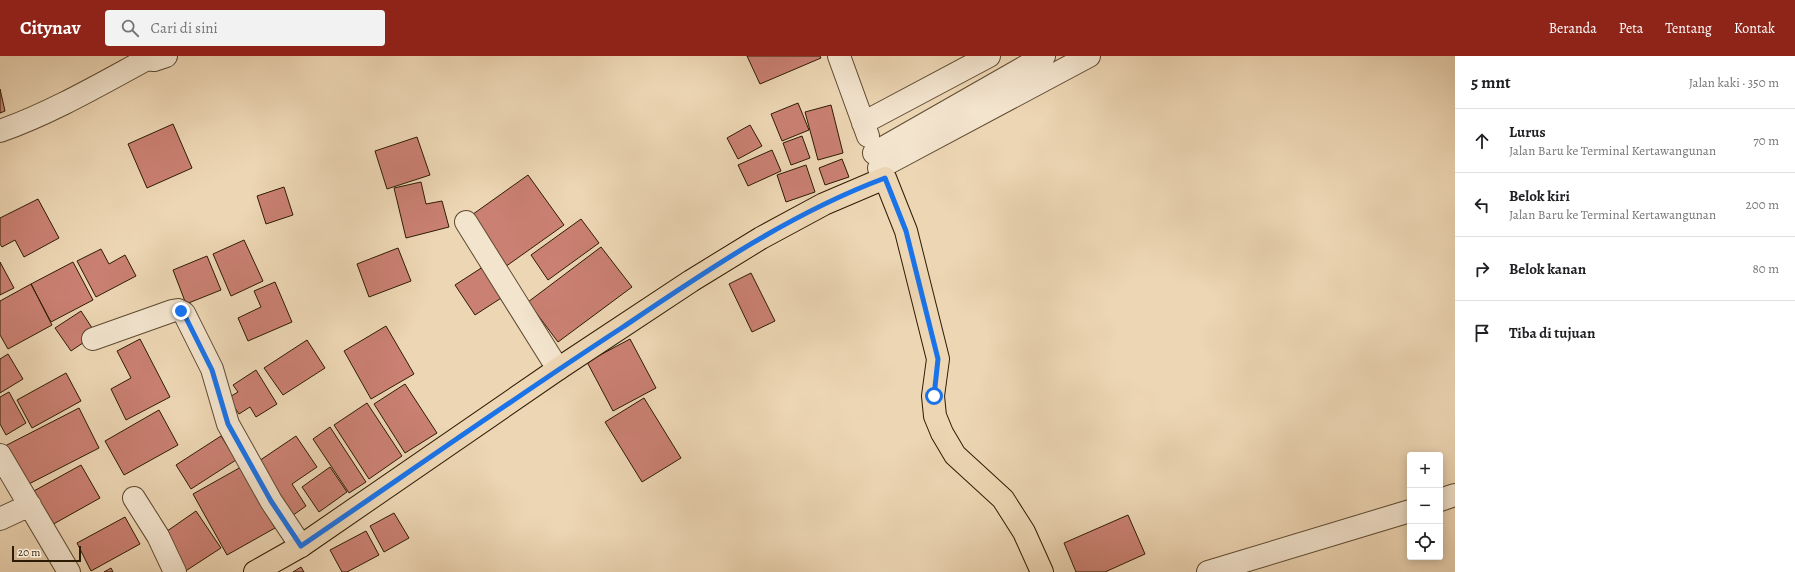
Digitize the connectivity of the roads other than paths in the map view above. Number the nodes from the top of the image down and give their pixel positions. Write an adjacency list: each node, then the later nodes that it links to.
1 (839, 56): 6 (street)
2 (989, 56): 6 (street)
3 (1044, 56): 8 (street)
4 (1089, 56): 8 (street)
5 (153, 57): 7 (street)
6 (863, 123): 8 (street)
7 (0, 131)
8 (879, 166): 11 (main road); 23 (main road)
9 (466, 222): 11 (street)
10 (93, 339): 19 (street)
11 (558, 369): 19 (main road)
12 (0, 455): 16 (street)
13 (1455, 495): 15 (street)
14 (134, 498): 21 (street)
15 (1443, 499)
16 (30, 505): 18 (street); 20 (street)
17 (1407, 512): 24 (street)
18 (0, 519)
19 (301, 546): 22 (main road)
20 (69, 572)
21 (175, 572)
22 (255, 572)
23 (1042, 572)
24 (1208, 572)

